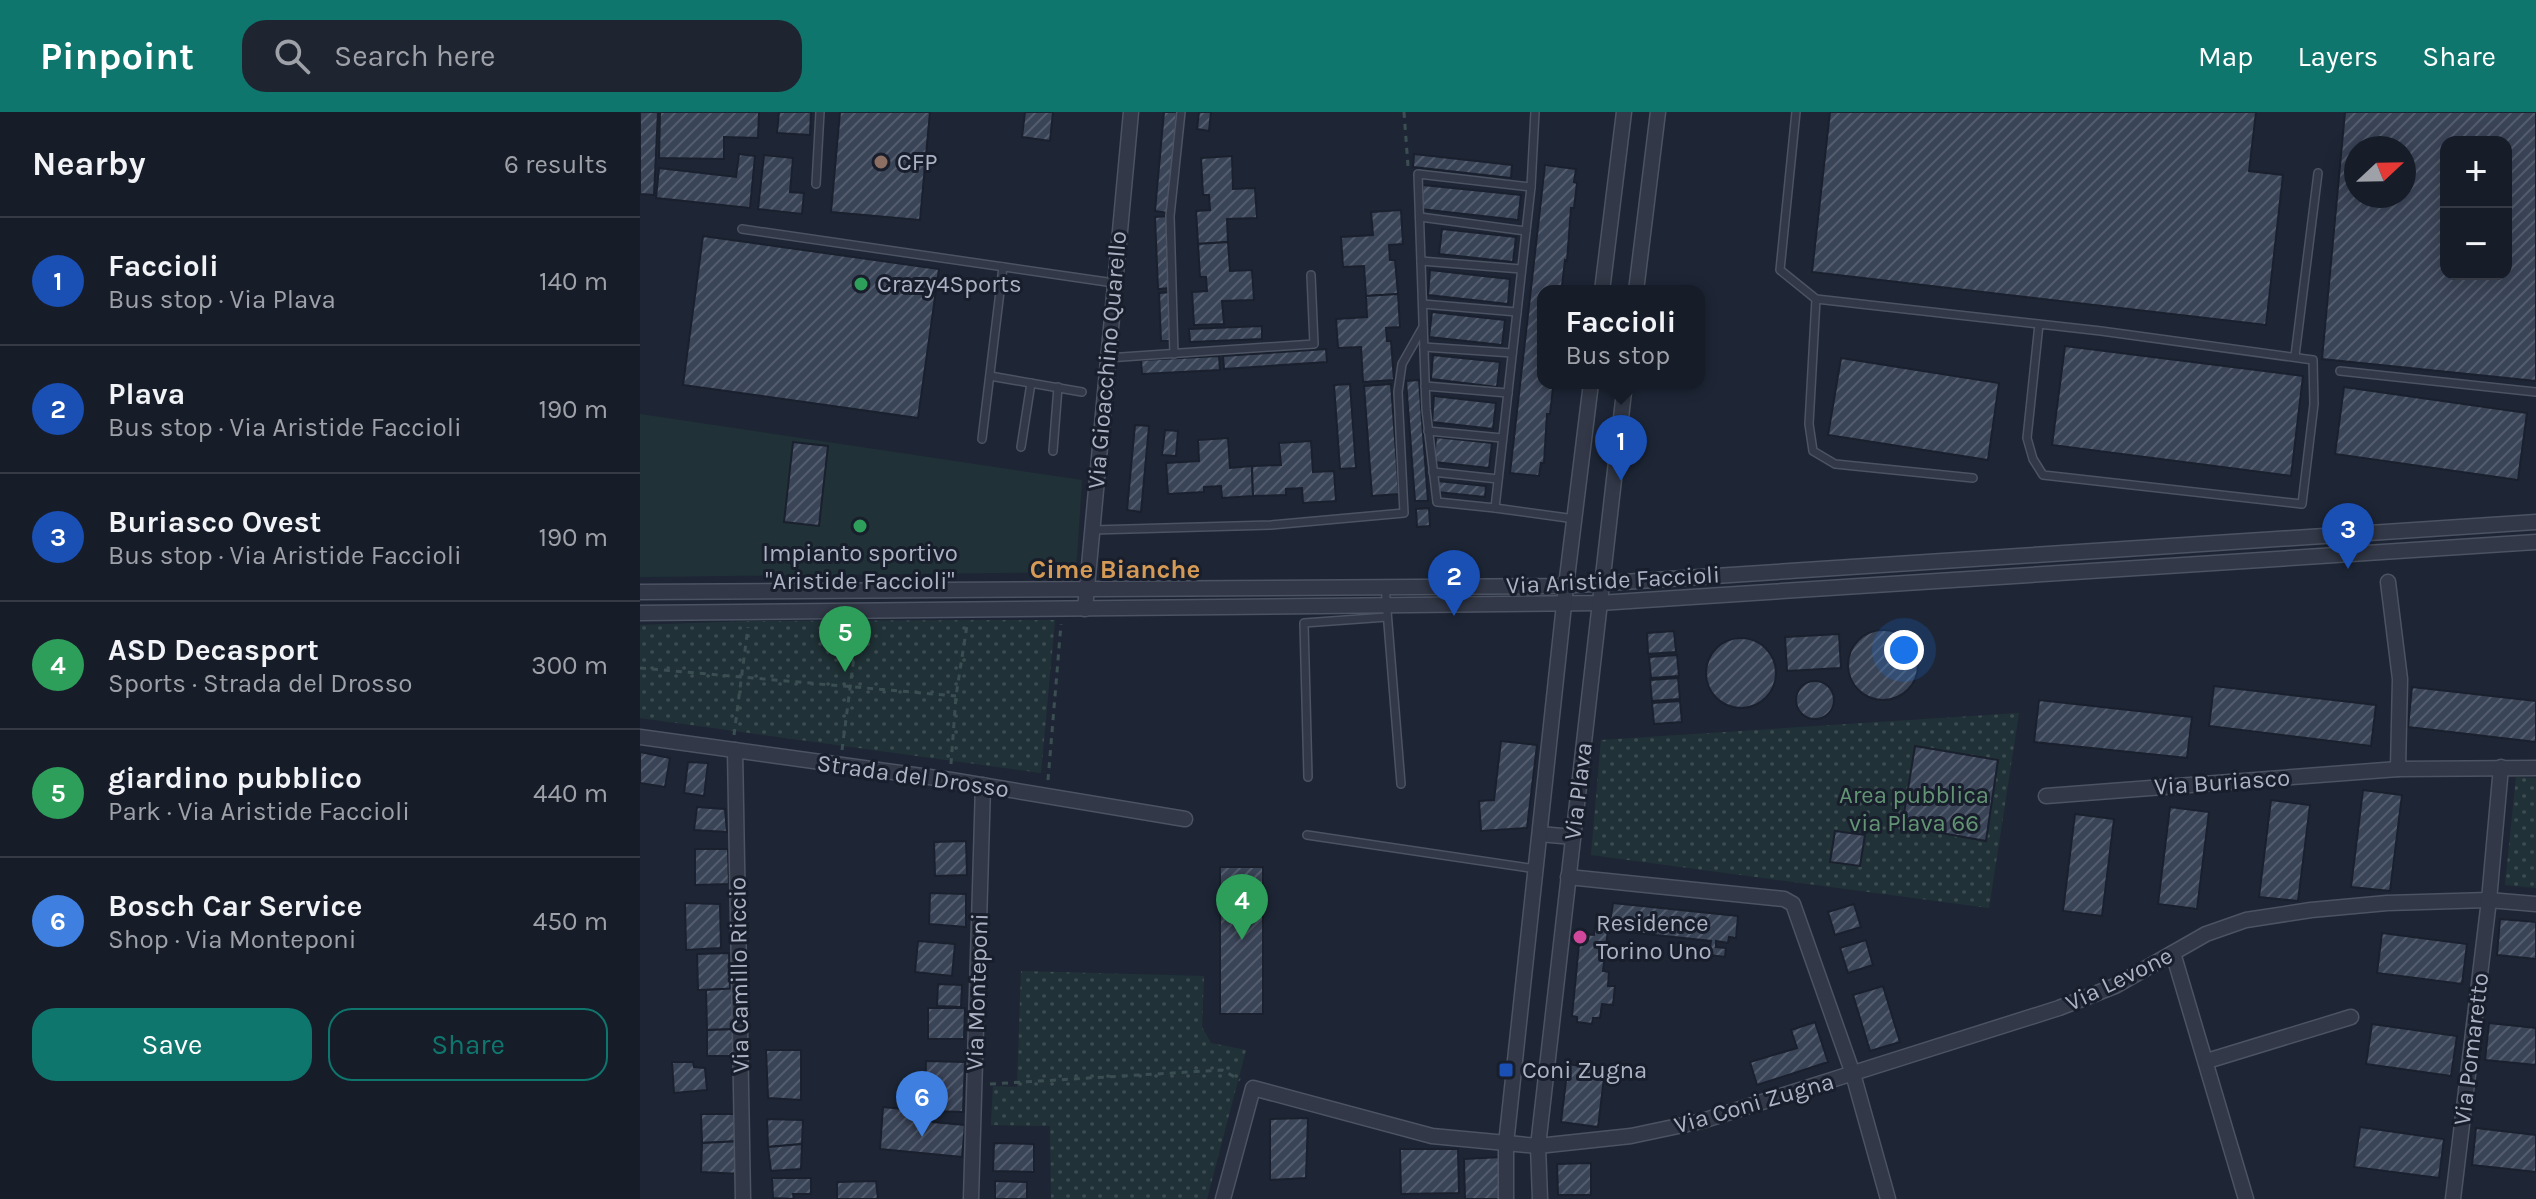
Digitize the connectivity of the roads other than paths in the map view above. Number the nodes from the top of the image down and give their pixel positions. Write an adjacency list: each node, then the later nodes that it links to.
1 (820, 112): 9 (lane)
2 (1131, 112): 18 (street, Via Gioacchino Quarello)
3 (1181, 112): 28 (lane)
4 (1535, 112): 10 (lane)
5 (1624, 112): 19 (street)
6 (1658, 112): 20 (street)
7 (1796, 112): 21 (lane)
8 (2318, 173): 29 (lane)
9 (816, 184)
10 (1531, 187): 11 (lane); 13 (lane)
11 (1420, 217): 13 (lane); 14 (lane)
12 (742, 229): 15 (lane)
13 (1526, 231): 16 (lane)
14 (1421, 261): 16 (lane); 22 (lane)
15 (1003, 267): 18 (lane); 32 (lane)
16 (1521, 269): 23 (lane)
17 (1311, 275): 28 (lane)
18 (1114, 283): 30 (street, Via Gioacchino Quarello)
19 (1603, 285)
20 (1637, 285)
21 (1816, 299): 24 (lane); 47 (lane)
22 (1423, 304): 23 (lane); 25 (lane)
23 (1517, 312): 27 (lane)
24 (2039, 324): 29 (lane); 29 (lane)
25 (1423, 327): 26 (lane); 52 (lane)
26 (1424, 347): 27 (lane); 34 (lane)
27 (1512, 353): 40 (lane)
28 (1174, 354): 30 (lane)
29 (2295, 356)
30 (1107, 358): 52 (street, Via Gioacchino Quarello)
31 (2340, 371): 39 (lane)
32 (990, 376): 33 (lane); 43 (lane)
33 (1031, 383): 35 (lane); 44 (lane)
34 (1425, 386): 40 (lane); 41 (lane)
35 (1058, 387): 38 (lane); 45 (lane)
36 (1590, 389): 50 (street, Via Plava)
37 (1624, 389): 54 (street, Via Plava)
38 (1082, 392)
39 (2536, 392)
40 (1508, 393): 42 (lane)
41 (1428, 431): 42 (lane); 46 (lane)
42 (1502, 438): 48 (lane)
43 (982, 439)
44 (1021, 447)
45 (1053, 451)
46 (1433, 472): 48 (lane); 49 (lane)
47 (1973, 478)
48 (1498, 479): 49 (lane)
49 (1495, 508): 50 (lane)
50 (1575, 519): 57 (street, Via Plava)
51 (2536, 522): 54 (street, Via Aristide Faccioli)
52 (1091, 530): 58 (street, Via Gioacchino Quarello)
53 (2536, 542): 61 (street, Via Aristide Faccioli)
54 (1601, 582): 57 (street, Via Aristide Faccioli); 61 (street, Via Plava)
55 (2388, 582): 69 (street)
56 (1385, 586): 57 (street, Via Aristide Faccioli); 58 (street, Via Aristide Faccioli); 63 (lane)
57 (1566, 586): 60 (street, Via Plava)
58 (1086, 588): 59 (street, Via Aristide Faccioli); 62 (street, Via Gioacchino Quarello)
59 (640, 592)
60 (1566, 603): 61 (street, Via Aristide Faccioli); 63 (street, Via Aristide Faccioli); 75 (street, Via Plava)
61 (1599, 603): 77 (street, Via Plava)
62 (1085, 609): 63 (street, Via Aristide Faccioli); 64 (street, Via Aristide Faccioli)
63 (1387, 611): 70 (lane); 71 (lane)
64 (640, 613)
65 (640, 737): 66 (street, Strada del Drosso)
66 (735, 750): 72 (street, Strada del Drosso); 88 (street, Via Camillo Riccio)
67 (2501, 767): 68 (street, Via Buriasco); 69 (street, Via Buriasco); 80 (street)
68 (2536, 768)
69 (2398, 769): 73 (street, Via Buriasco)
70 (1308, 777)
71 (1401, 784)
72 (983, 785): 74 (street, Strada del Drosso); 89 (street, Via Monteponi)
73 (2046, 796)
74 (1185, 819)
75 (1540, 834): 77 (street); 78 (street, Via Plava)
76 (1307, 835): 78 (lane)
77 (1573, 837): 79 (street, Via Plava)
78 (1536, 869): 86 (street, Via Plava)
79 (1568, 877): 85 (street, Via Coni Zugna); 87 (street, Via Plava)
80 (2489, 900): 81 (street); 82 (street, Via Levone); 95 (street, Via Pomaretto)
81 (2536, 904)
82 (2173, 953): 84 (street); 85 (street, Via Levone)
83 (2351, 1017): 84 (street)
84 (2207, 1061): 94 (street)
85 (1853, 1074): 87 (street, Via Coni Zugna); 93 (street)
86 (1506, 1144): 87 (street, Via Coni Zugna); 90 (street, Via Coni Zugna); 91 (street, Via Plava)
87 (1538, 1146): 92 (street, Via Plava)
88 (743, 1199)
89 (971, 1199)
90 (1223, 1199)
91 (1506, 1199)
92 (1540, 1199)
93 (1888, 1199)
94 (2246, 1199)
95 (2453, 1199)

